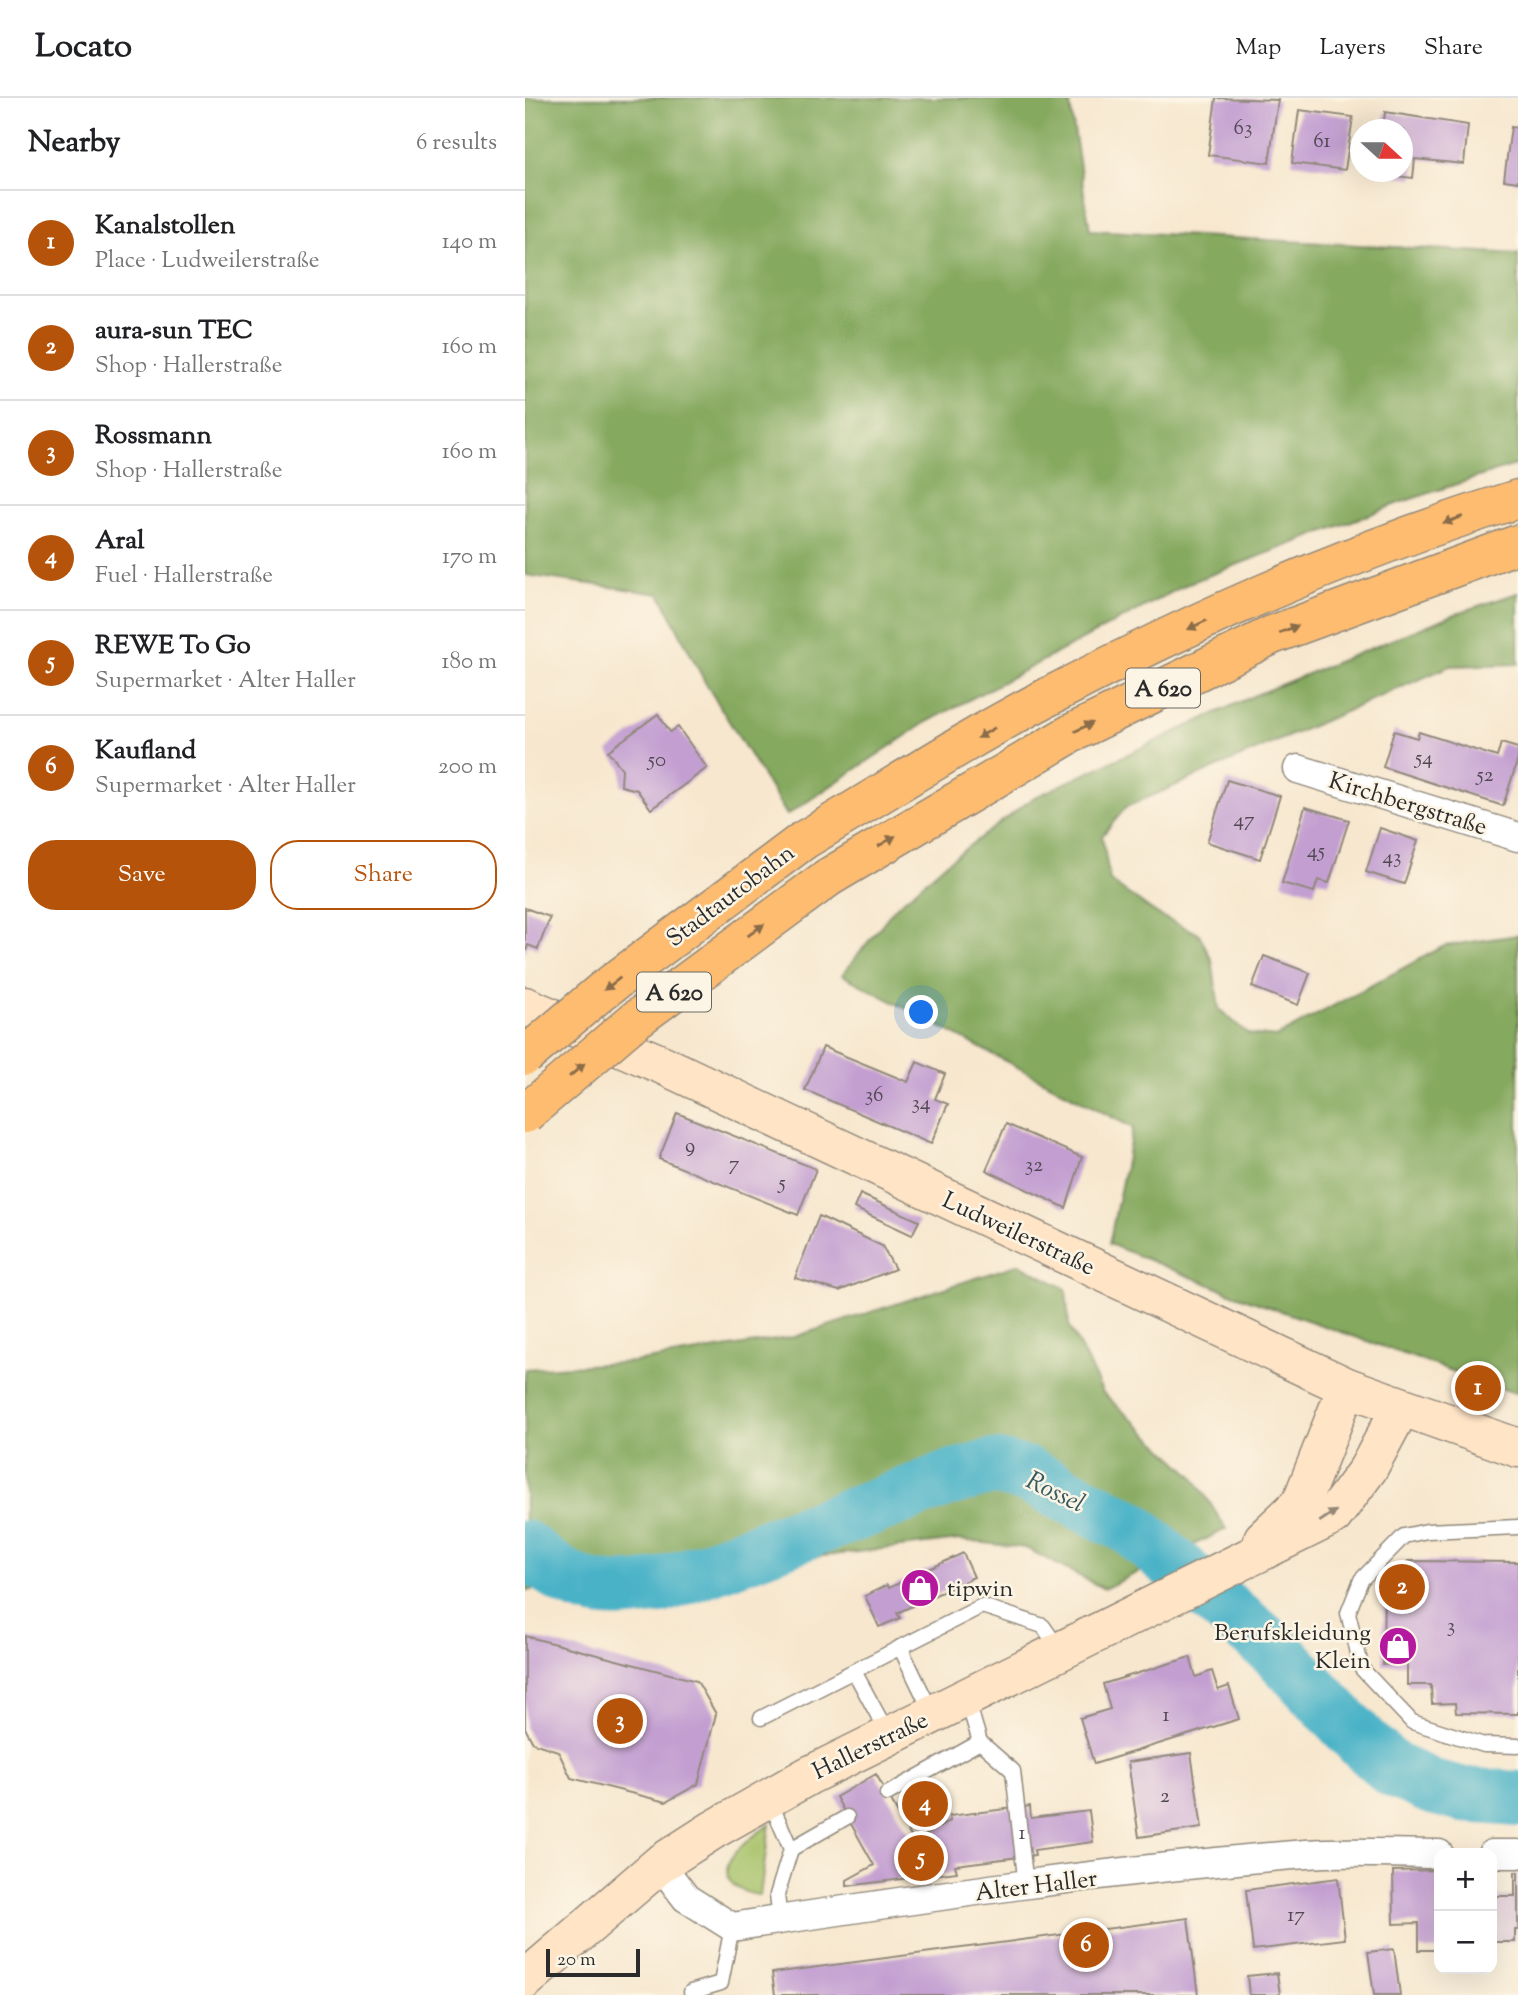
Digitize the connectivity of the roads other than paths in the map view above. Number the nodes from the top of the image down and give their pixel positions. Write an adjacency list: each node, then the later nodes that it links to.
1 (1518, 499): 6 (highway, Stadtautobahn / A 620, one-way to 6, bridge)
2 (1518, 544): 7 (highway, A 620, one-way to 2, bridge)
3 (1298, 769): 4 (street, Kirchbergstraße)
4 (1518, 837)
5 (525, 1006): 8 (street, Ludweilerstraße)
6 (525, 1056)
7 (525, 1114)
8 (1347, 1387): 9 (street, Ludweilerstraße); 12 (street, Hallerstraße)
9 (1401, 1407): 10 (street, Ludweilerstraße); 12 (street, Hallerstraße, one-way to 9)
10 (1518, 1448)
11 (1518, 1527): 21 (lane)
12 (1245, 1557): 14 (street, Hallerstraße)
13 (900, 1647): 14 (lane); 15 (lane); 17 (lane)
14 (1060, 1650): 16 (street, Hallerstraße)
15 (854, 1671): 18 (lane); 19 (lane)
16 (967, 1697): 17 (street, Hallerstraße); 20 (lane)
17 (932, 1714): 19 (street, Hallerstraße)
18 (761, 1718)
19 (889, 1736): 23 (street, Hallerstraße)
20 (980, 1742): 22 (lane); 30 (lane)
21 (1518, 1746)
22 (887, 1794)
23 (769, 1798): 25 (lane); 29 (street, Hallerstraße)
24 (847, 1817): 25 (lane)
25 (792, 1849): 31 (lane)
26 (1434, 1854): 30 (street, Alter Haller)
27 (1497, 1854): 28 (street)
28 (1518, 1854)
29 (660, 1864): 32 (street); 33 (street, Hallerstraße)
30 (1026, 1886): 31 (street, Alter Haller)
31 (780, 1920): 32 (street, Alter Haller)
32 (732, 1927): 34 (lane)
33 (531, 1966)
34 (720, 1989): 35 (lane)
35 (691, 1992)

